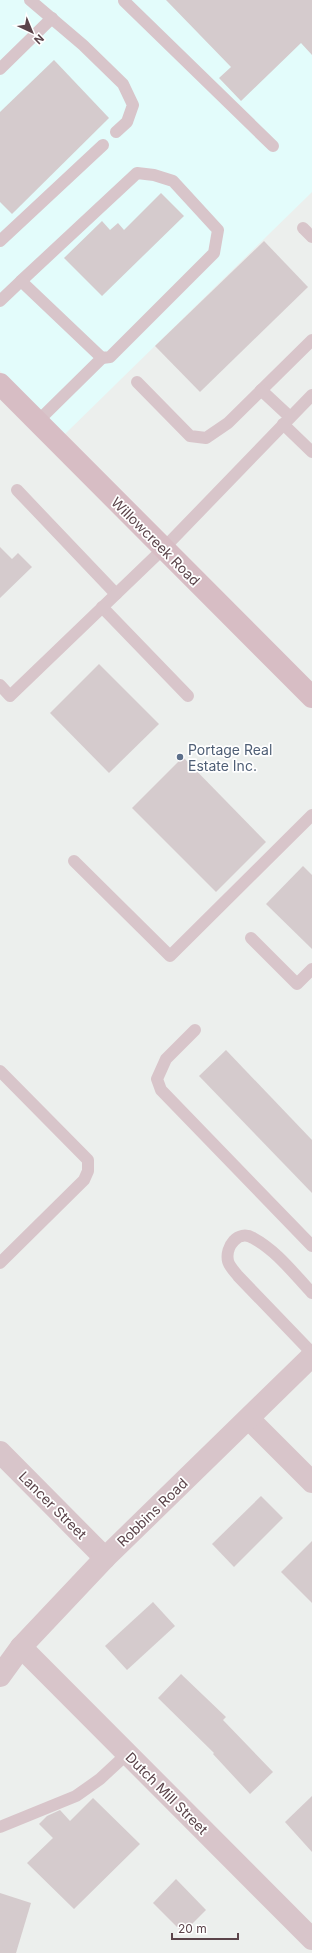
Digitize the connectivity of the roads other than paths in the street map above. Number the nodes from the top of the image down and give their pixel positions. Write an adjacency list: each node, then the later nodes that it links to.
1 (30, 0): 3 (lane)
2 (124, 0): 7 (lane)
3 (52, 18): 4 (lane); 5 (lane)
4 (0, 69)
5 (116, 132)
6 (102, 145): 10 (lane)
7 (273, 146)
8 (303, 228): 9 (lane)
9 (312, 237)
10 (0, 241)
11 (21, 281): 12 (lane); 14 (lane); 14 (lane)
12 (0, 301)
13 (312, 340): 17 (lane)
14 (102, 358): 20 (lane)
15 (137, 382): 17 (lane)
16 (1, 386): 20 (main road, Willowcreek Road)
17 (262, 390): 19 (lane)
18 (312, 395): 19 (lane)
19 (286, 420): 21 (lane); 23 (lane)
20 (38, 422): 23 (main road, Willowcreek Road)
21 (312, 452)
22 (17, 490): 24 (lane)
23 (164, 548): 24 (lane); 28 (main road, Willowcreek Road)
24 (116, 594): 25 (lane)
25 (102, 607): 26 (lane); 27 (lane)
26 (0, 685)
27 (188, 696)
28 (312, 697)
29 (312, 815): 30 (lane)
30 (74, 861)
31 (251, 938): 32 (lane)
32 (312, 969)
33 (195, 1030): 35 (lane)
34 (0, 1071): 36 (lane)
35 (312, 1246)
36 (0, 1263)
37 (312, 1293): 38 (lane)
38 (312, 1354): 39 (street, Robbins Road)
39 (248, 1419): 41 (street); 42 (street, Robbins Road)
40 (0, 1452): 42 (street, Lancer Street)
41 (312, 1482)
42 (105, 1558): 43 (street, Robbins Road)
43 (21, 1647): 44 (street, Robbins Road); 45 (street, Dutch Mill Street)
44 (0, 1676)
45 (127, 1754): 46 (lane); 47 (street, Dutch Mill Street)
46 (0, 1827)
47 (312, 1939)

